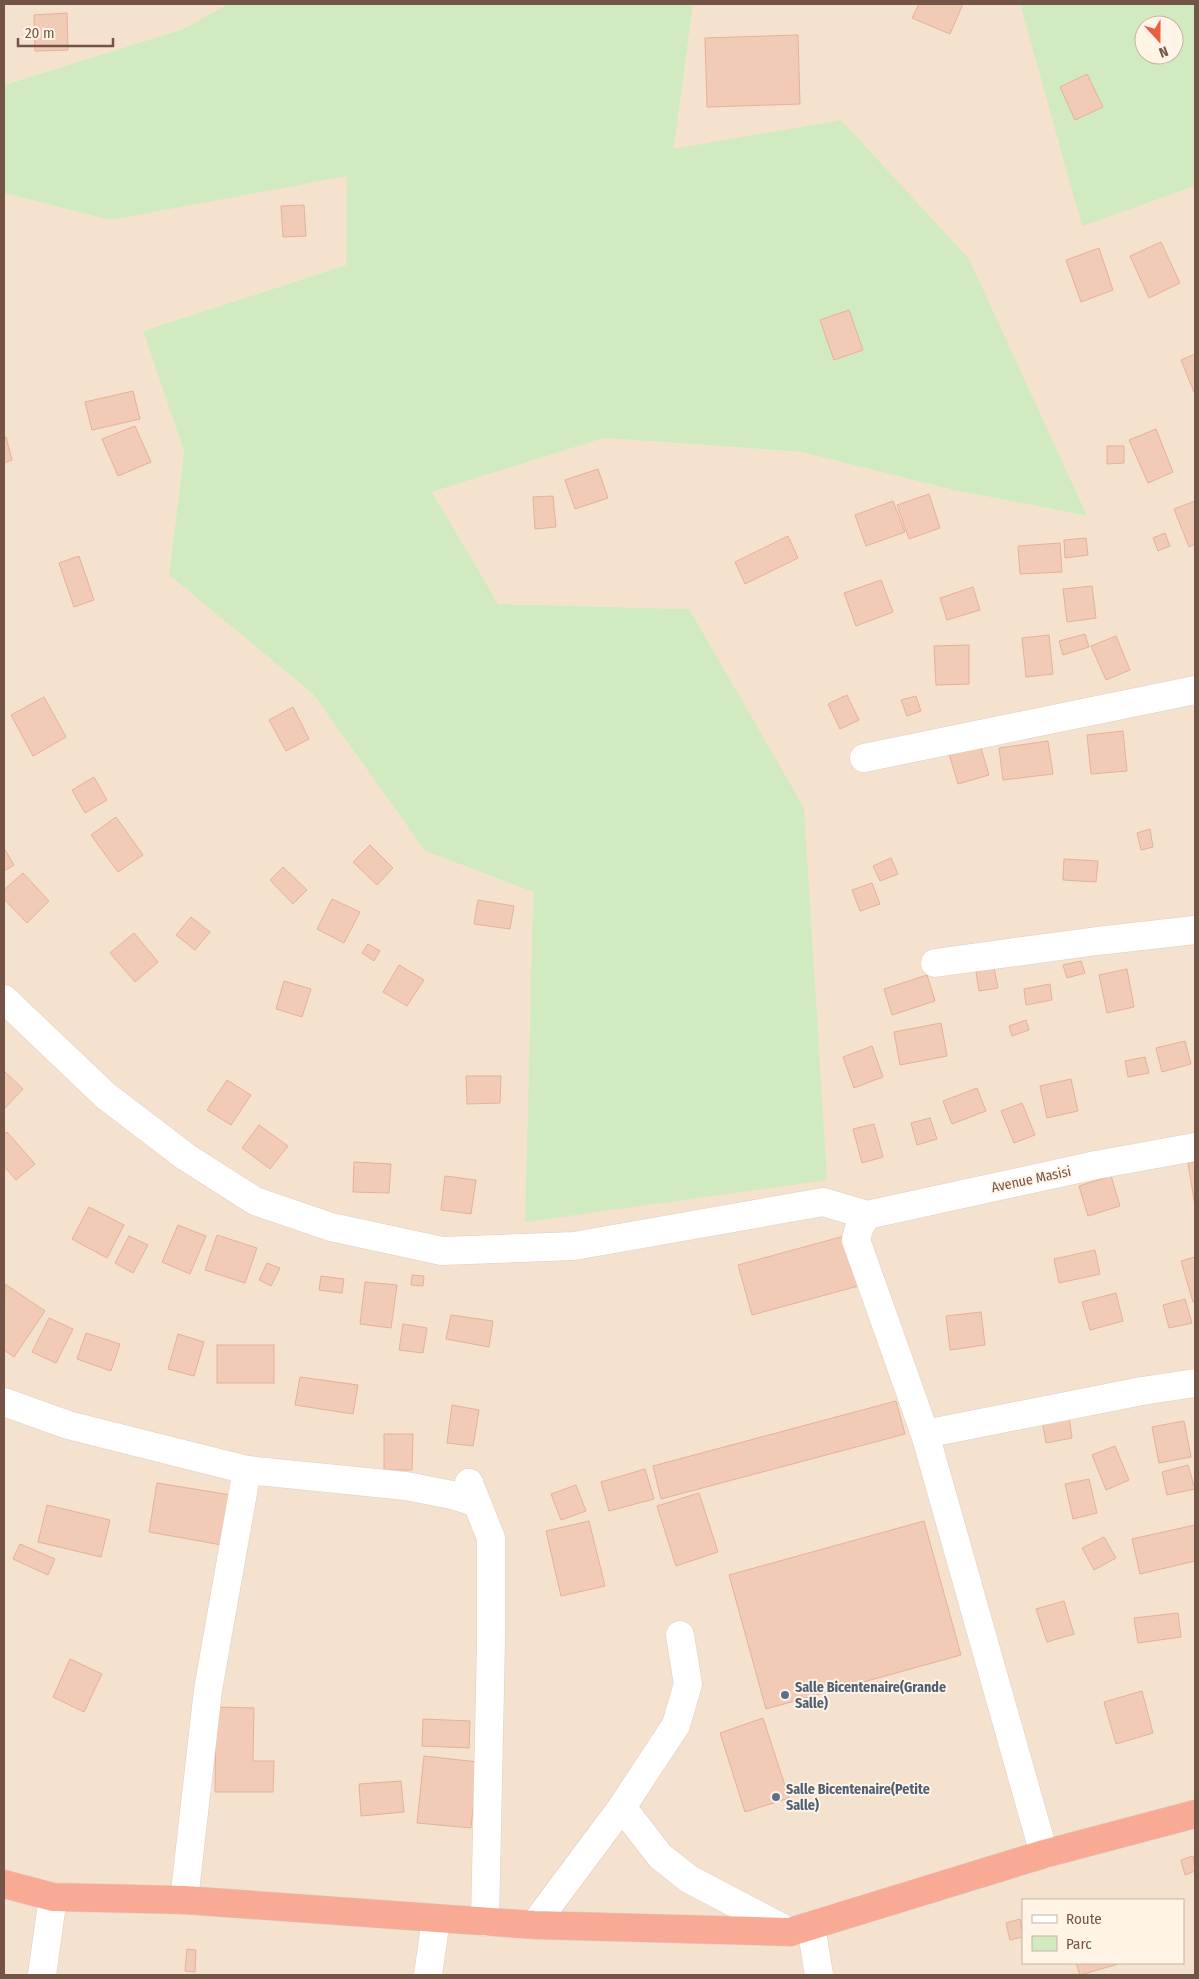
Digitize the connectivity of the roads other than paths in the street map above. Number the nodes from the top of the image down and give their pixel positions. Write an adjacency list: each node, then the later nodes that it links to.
1 (1195, 690): 2 (street)
2 (864, 758)
3 (1195, 930): 4 (street)
4 (935, 962)
5 (4, 999): 7 (street)
6 (1195, 1147): 7 (street, Avenue Masisi)
7 (867, 1215): 10 (street)
8 (1195, 1383): 10 (street)
9 (4, 1402): 11 (street)
10 (924, 1434): 15 (street)
11 (247, 1470): 18 (street); 20 (street)
12 (680, 1634): 13 (street)
13 (622, 1807): 21 (street); 22 (street)
14 (1195, 1814): 15 (highway)
15 (1044, 1854): 22 (highway)
16 (4, 1884): 17 (highway)
17 (53, 1897): 18 (highway); 23 (street)
18 (184, 1900): 19 (highway)
19 (436, 1919): 20 (highway); 24 (street)
20 (485, 1922): 21 (highway)
21 (534, 1925): 22 (highway)
22 (800, 1929): 25 (street)
23 (42, 1975)
24 (428, 1975)
25 (819, 1975)

